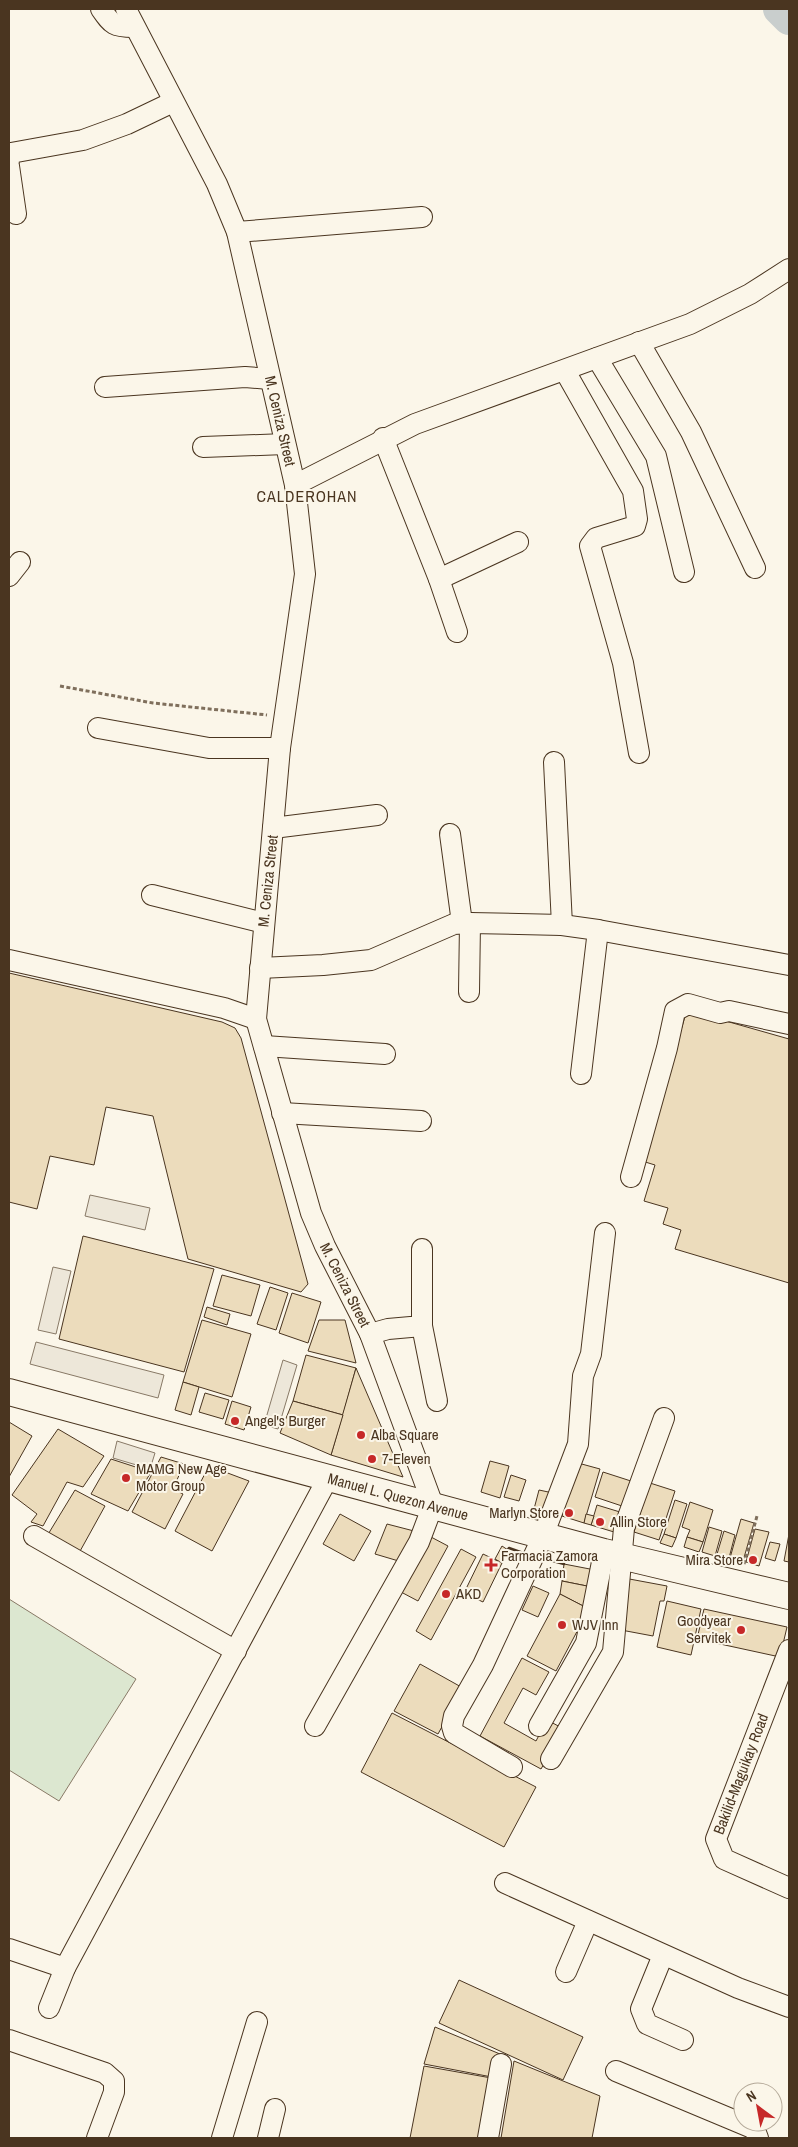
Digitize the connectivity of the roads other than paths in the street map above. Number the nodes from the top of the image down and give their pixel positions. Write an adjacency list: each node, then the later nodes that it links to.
1 (101, 9): 2 (street)
2 (130, 18): 3 (street, M. Ceniza Street)
3 (173, 102): 4 (street); 8 (street, M. Ceniza Street)
4 (9, 160)
5 (9, 166): 6 (street)
6 (16, 214)
7 (422, 217): 8 (street)
8 (237, 232): 13 (street, M. Ceniza Street)
9 (789, 269): 10 (street)
10 (639, 342): 11 (street); 20 (street)
11 (597, 358): 12 (street); 21 (street)
12 (565, 371): 15 (street); 26 (street)
13 (270, 379): 14 (street); 16 (street, M. Ceniza Street)
14 (105, 387)
15 (383, 438): 18 (street); 22 (street)
16 (285, 444): 17 (street); 18 (street, M. Ceniza Street)
17 (203, 447)
18 (295, 485): 25 (street, M. Ceniza Street)
19 (518, 542): 22 (street)
20 (754, 568)
21 (684, 572)
22 (439, 579): 23 (street)
23 (457, 632)
24 (98, 728): 25 (street)
25 (280, 748): 29 (street, M. Ceniza Street)
26 (640, 753)
27 (554, 762): 34 (street)
28 (377, 815): 29 (street)
29 (273, 828): 32 (street, M. Ceniza Street)
30 (450, 834): 33 (street)
31 (152, 895): 32 (street)
32 (264, 923): 38 (street, M. Ceniza Street)
33 (466, 923): 34 (street); 38 (street); 39 (street)
34 (562, 925): 35 (street)
35 (598, 930): 37 (street); 44 (street)
36 (9, 960): 40 (street)
37 (789, 965)
38 (260, 968): 40 (street, M. Ceniza Street)
39 (469, 992)
40 (256, 1019): 42 (street, M. Ceniza Street)
41 (789, 1024): 47 (street)
42 (264, 1046): 43 (street); 45 (street, M. Ceniza Street)
43 (385, 1054)
44 (581, 1074)
45 (282, 1113): 46 (street); 51 (street, M. Ceniza Street)
46 (421, 1121)
47 (631, 1177)
48 (605, 1233): 58 (street)
49 (422, 1249): 50 (street)
50 (422, 1326): 51 (street); 53 (street)
51 (370, 1334): 56 (street, M. Ceniza Street)
52 (9, 1392): 55 (main road, Manuel L. Quezon Avenue)
53 (437, 1401)
54 (664, 1418): 59 (street)
55 (328, 1478): 56 (main road, Manuel L. Quezon Avenue); 62 (street)
56 (433, 1505): 58 (main road, Manuel L. Quezon Avenue); 63 (street)
57 (34, 1536): 62 (street)
58 (543, 1536): 59 (main road, Manuel L. Quezon Avenue); 66 (street)
59 (612, 1554): 60 (main road, Manuel L. Quezon Avenue); 64 (street); 65 (street)
60 (789, 1596)
61 (789, 1650): 68 (street, Bakilid-Maguikay Road)
62 (236, 1651): 72 (street)
63 (315, 1726)
64 (539, 1726)
65 (551, 1759)
66 (512, 1767)
67 (505, 1883): 69 (street)
68 (789, 1888)
69 (588, 1921): 71 (street); 73 (street)
70 (9, 1948): 72 (street)
71 (663, 1955): 74 (street); 78 (street)
72 (65, 1968): 75 (street)
73 (566, 1972)
74 (789, 2007)
75 (49, 2008)
76 (257, 2022): 83 (street)
77 (9, 2040): 82 (street)
78 (683, 2040)
79 (501, 2064): 85 (street)
80 (616, 2071): 86 (street)
81 (275, 2110): 84 (street)
82 (97, 2138)
83 (222, 2138)
84 (268, 2138)
85 (488, 2138)
86 (758, 2138)

